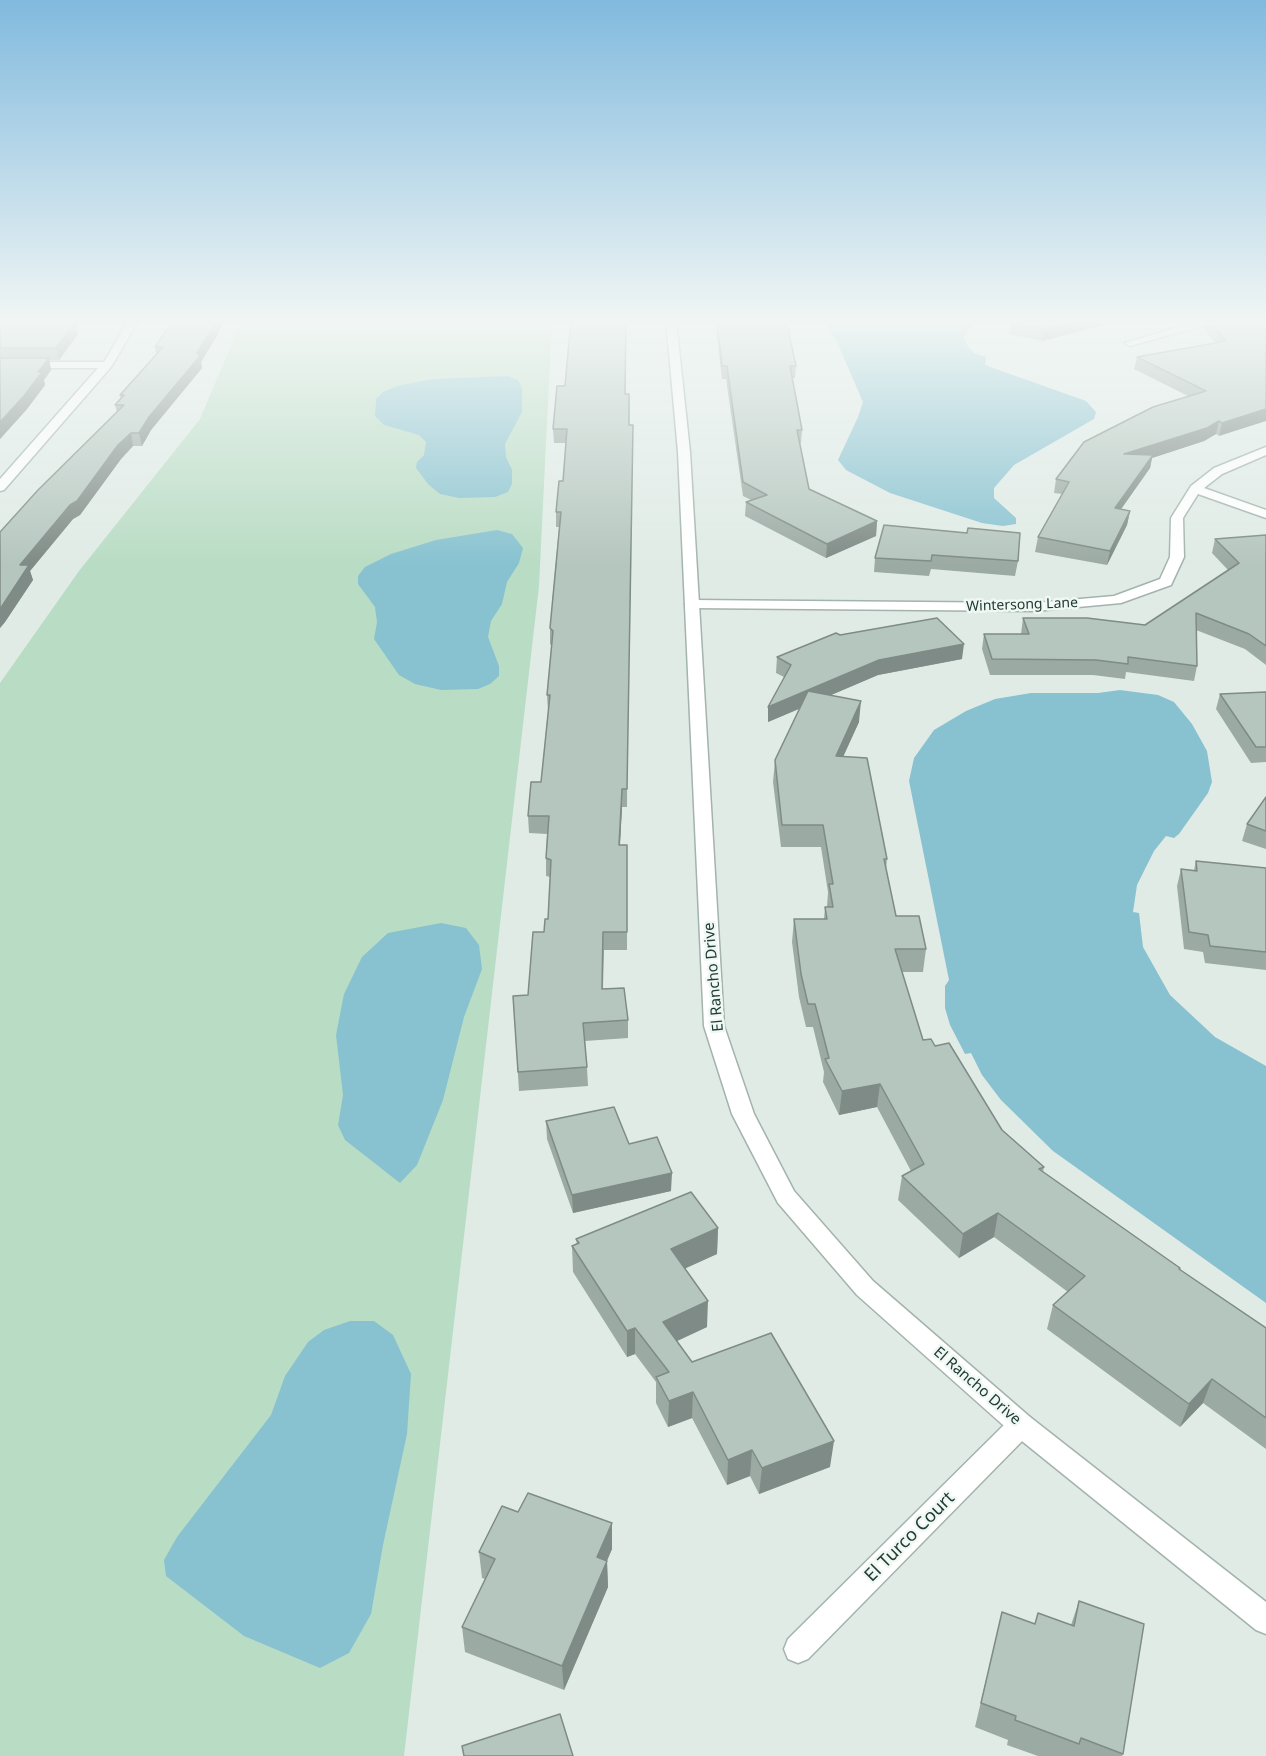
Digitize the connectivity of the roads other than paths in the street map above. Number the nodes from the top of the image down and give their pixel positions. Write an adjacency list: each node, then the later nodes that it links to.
1 (75, 402): 5 (street)
2 (679, 402): 9 (street, El Rancho Drive)
3 (1266, 451): 7 (street, Wintersong Lane)
4 (0, 465): 5 (street)
5 (20, 466): 6 (street)
6 (0, 487)
7 (1195, 489): 8 (street); 9 (street, Wintersong Lane)
8 (1266, 514)
9 (692, 604): 10 (street, El Rancho Drive)
10 (1022, 1425): 11 (street, El Rancho Drive); 12 (street, El Turco Court)
11 (1266, 1620)
12 (798, 1649)

